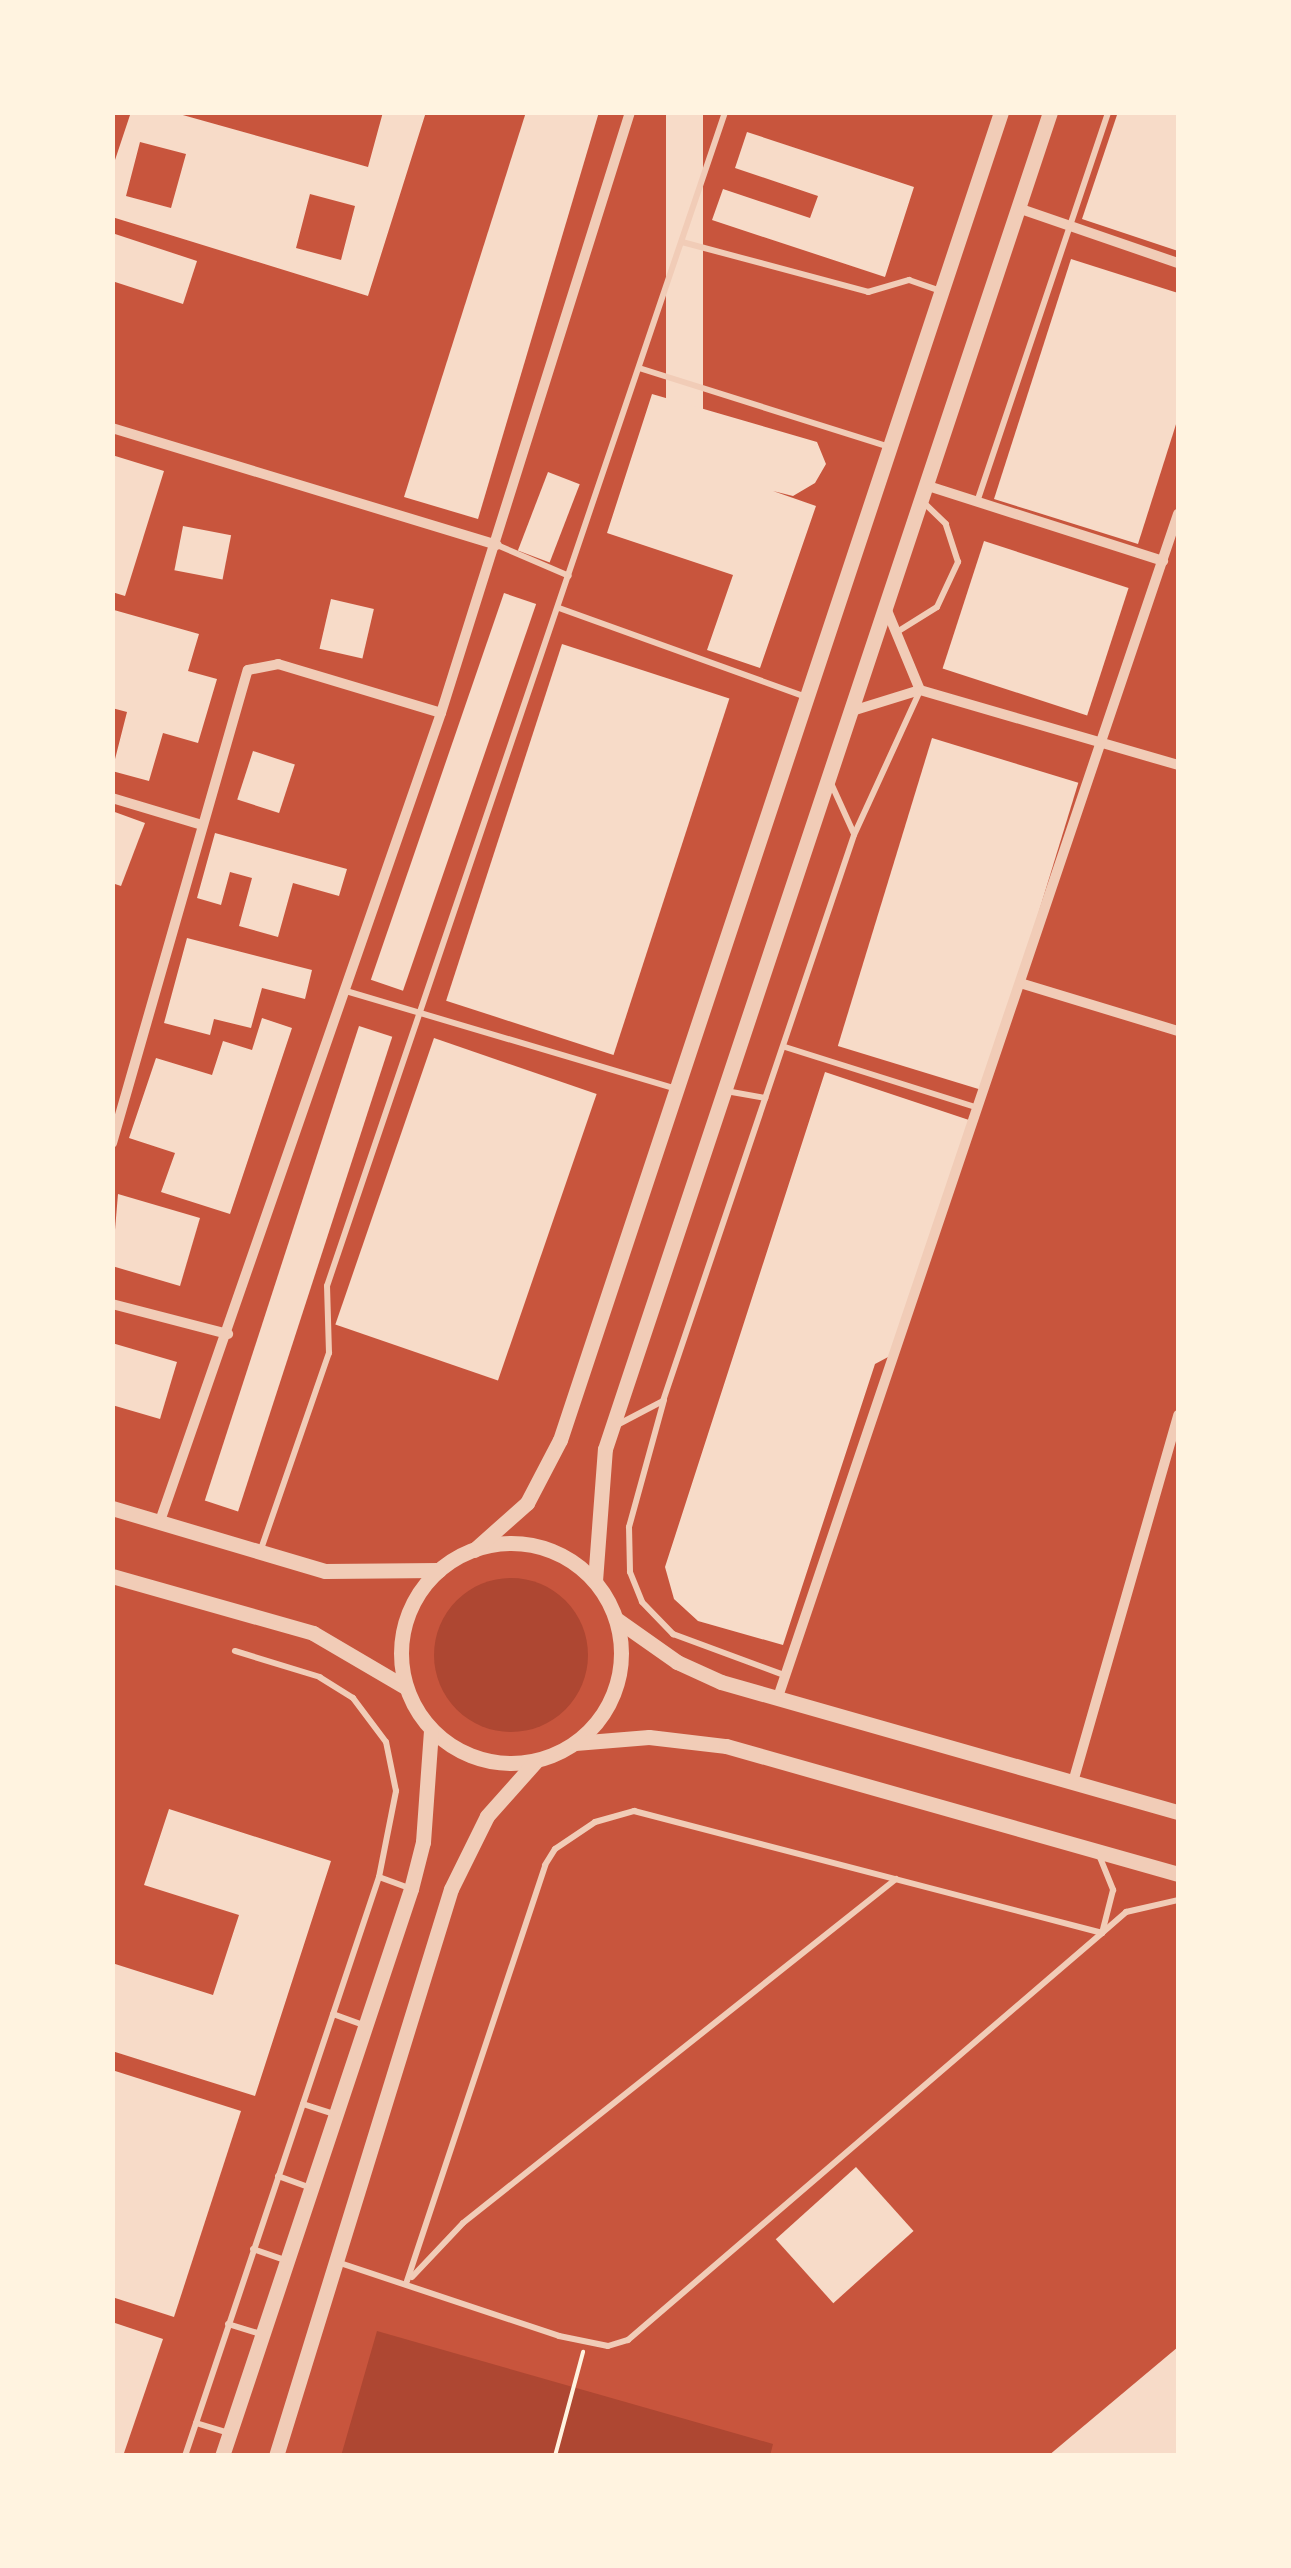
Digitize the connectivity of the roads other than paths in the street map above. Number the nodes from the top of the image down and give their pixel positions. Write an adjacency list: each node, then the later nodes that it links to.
1 (630, 112): 17 (street)
2 (725, 112): 8 (lane)
3 (1001, 112): 10 (street)
4 (1050, 112): 6 (street)
5 (1108, 112): 7 (lane)
6 (1018, 208): 7 (street); 14 (street)
7 (1070, 226): 9 (street); 15 (lane)
8 (682, 242): 10 (lane); 11 (lane)
9 (1178, 263)
10 (941, 291): 13 (street)
11 (640, 368): 13 (lane); 19 (lane)
12 (112, 428): 17 (street)
13 (888, 447): 24 (street)
14 (922, 492): 15 (street); 20 (street); 22 (lane)
15 (976, 502): 18 (street)
16 (1178, 514): 18 (street)
17 (497, 545): 19 (lane); 26 (street)
18 (1163, 561): 27 (street)
19 (570, 576): 21 (lane)
20 (886, 607): 22 (street); 25 (street)
21 (558, 608): 24 (lane); 35 (lane)
22 (893, 637): 23 (street)
23 (920, 690): 25 (street); 27 (street); 32 (lane)
24 (804, 696): 38 (street)
25 (852, 711): 29 (street)
26 (441, 714): 31 (street); 34 (street)
27 (1101, 744): 28 (street); 33 (street)
28 (1178, 766)
29 (830, 779): 32 (lane); 39 (street)
30 (112, 798): 31 (street)
31 (202, 824): 42 (street)
32 (854, 835): 37 (lane)
33 (1020, 983): 36 (street); 41 (street)
34 (346, 991): 35 (lane); 44 (street)
35 (420, 1014): 38 (lane); 51 (lane)
36 (1178, 1031)
37 (785, 1047): 40 (lane); 41 (lane)
38 (674, 1088): 50 (street)
39 (724, 1090): 40 (lane); 47 (street)
40 (765, 1098): 45 (lane)
41 (978, 1108): 57 (street)
42 (112, 1143)
43 (112, 1304): 44 (street)
44 (228, 1334): 49 (street)
45 (671, 1380): 47 (lane); 57 (lane)
46 (1178, 1415): 63 (street)
47 (612, 1428): 54 (street)
48 (112, 1508): 49 (street)
49 (160, 1522): 51 (street)
50 (474, 1550): 52 (street); 54 (street)
51 (259, 1553): 52 (street)
52 (439, 1570): 58 (street)
53 (112, 1576): 58 (street)
54 (595, 1581): 55 (street)
55 (616, 1619): 59 (street); 61 (street)
56 (235, 1651): 67 (lane)
57 (786, 1676): 59 (street)
58 (405, 1687): 60 (street)
59 (778, 1697): 63 (street)
60 (431, 1730): 62 (street); 69 (street)
61 (575, 1743): 62 (street); 65 (street)
62 (536, 1761): 80 (street)
63 (1074, 1782): 64 (street)
64 (1178, 1812)
65 (1095, 1850): 66 (street); 71 (lane)
66 (1178, 1874)
67 (379, 1877): 69 (lane); 72 (lane)
68 (897, 1878): 71 (lane); 81 (lane); 81 (lane)
69 (410, 1889): 73 (street)
70 (1178, 1900): 71 (lane)
71 (1102, 1933): 81 (lane)
72 (333, 2014): 73 (lane); 74 (lane)
73 (364, 2025): 75 (street)
74 (302, 2104): 75 (lane); 76 (lane)
75 (334, 2114): 77 (street)
76 (278, 2176): 77 (lane); 78 (lane)
77 (309, 2187): 79 (street)
78 (254, 2249): 79 (lane); 82 (lane)
79 (285, 2260): 83 (street)
80 (336, 2262): 81 (lane); 88 (street)
81 (407, 2281)
82 (228, 2324): 83 (lane); 84 (lane)
83 (261, 2334): 85 (street)
84 (196, 2423): 85 (lane); 86 (lane)
85 (229, 2434): 87 (street)
86 (185, 2456)
87 (222, 2456)
88 (276, 2456)

